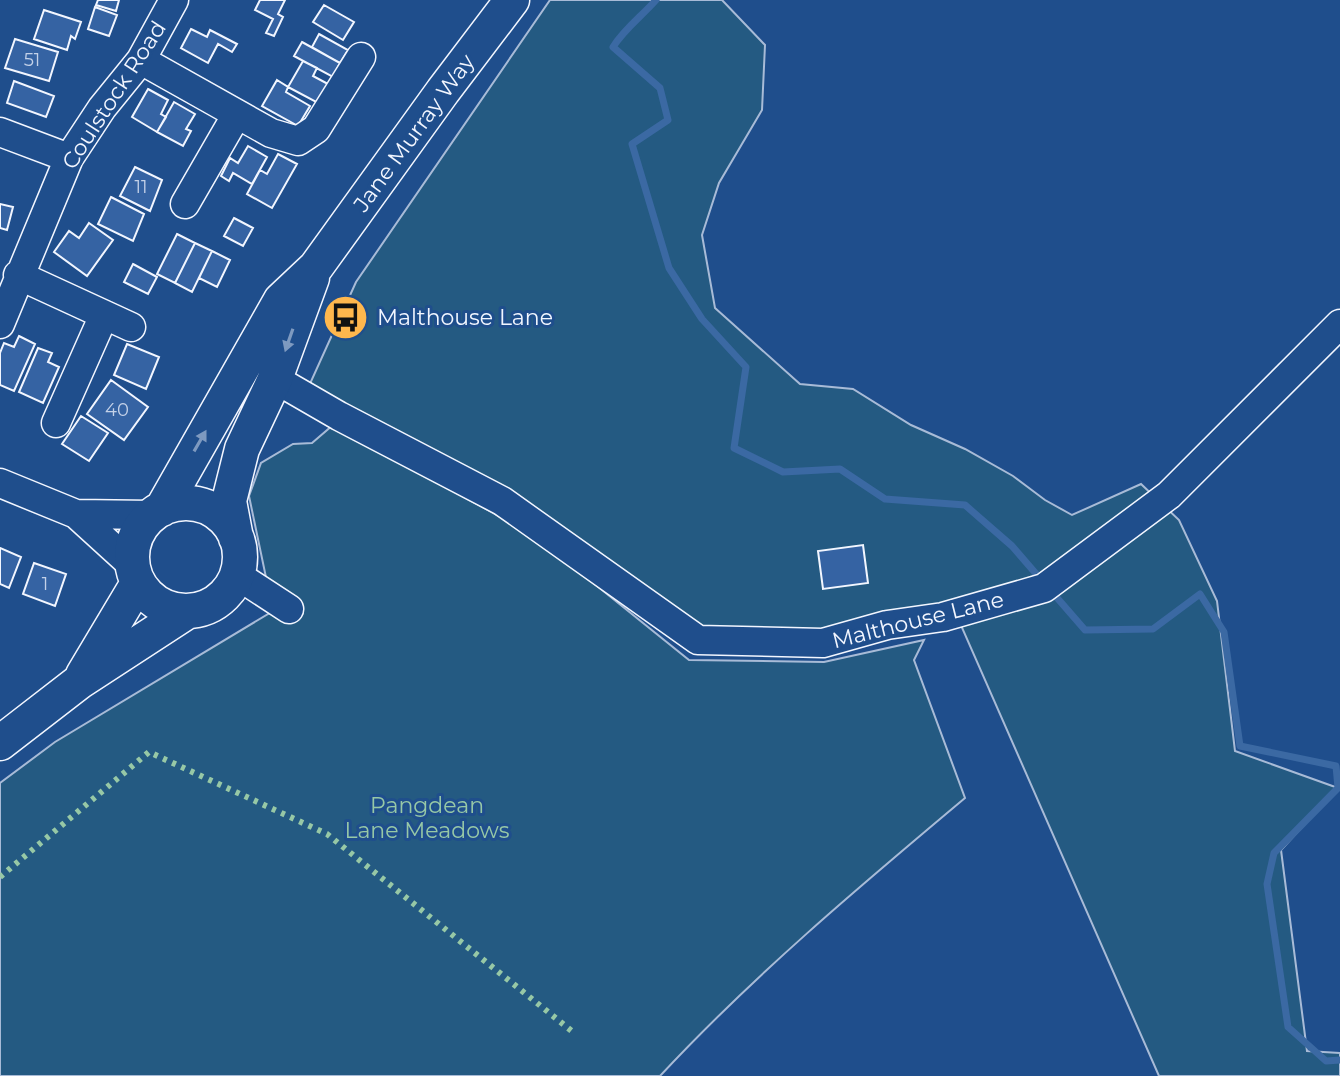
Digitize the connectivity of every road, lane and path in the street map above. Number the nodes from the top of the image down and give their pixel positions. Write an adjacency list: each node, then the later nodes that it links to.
1 (174, 0): 4 (street, Coulstock Road)
2 (512, 0): 9 (main road, Jane Murray Way)
3 (361, 57): 5 (street)
4 (141, 60): 5 (street); 7 (street, Coulstock Road)
5 (237, 114): 8 (street)
6 (0, 132): 7 (street)
7 (69, 158): 10 (street, Coulstock Road)
8 (185, 204)
9 (316, 267): 15 (main road, Jane Murray Way, one-way to 15); 18 (main road, Jane Murray Way, one-way to 9)
10 (18, 275): 11 (street); 12 (street, Coulstock Road)
11 (104, 315): 14 (street); 16 (street)
12 (0, 324)
13 (1340, 324): 15 (street, Malthouse Lane)
14 (131, 327)
15 (275, 379): 20 (main road, Jane Murray Way)
16 (56, 423)
17 (0, 483): 19 (street)
18 (157, 512): 19 (street); 20 (main road); 21 (main road)
19 (76, 514): 21 (street)
20 (237, 540): 22 (main road)
21 (135, 574): 24 (main road); 25 (main road)
22 (237, 575): 23 (street); 24 (main road)
23 (289, 609)
24 (188, 611): 25 (main road)
25 (79, 682): 26 (main road)
26 (0, 743)

